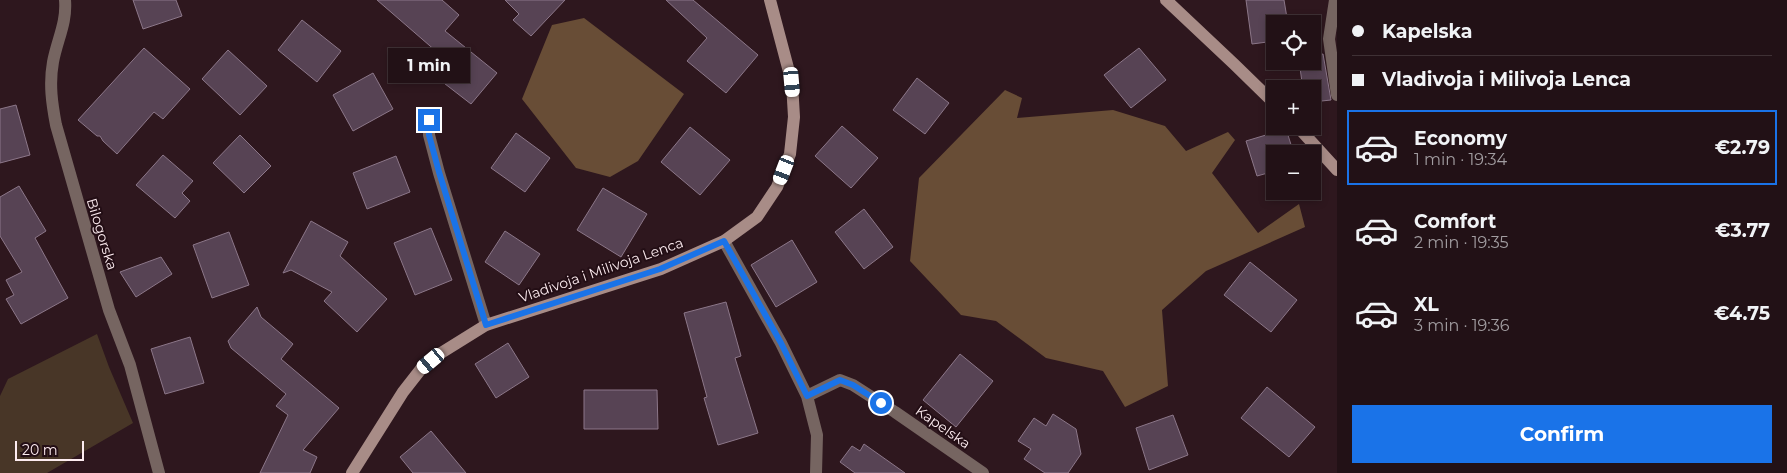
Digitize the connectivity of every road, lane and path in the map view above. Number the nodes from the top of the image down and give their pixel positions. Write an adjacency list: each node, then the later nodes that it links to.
1 (65, 0): 13 (street, Bilogorska)
2 (770, 0): 10 (street, Vladivoja i Milivoja Lenca)
3 (1166, 0): 5 (street)
4 (1334, 0): 6 (street)
5 (1266, 95)
6 (1337, 95)
7 (429, 120): 11 (street)
8 (1305, 135): 9 (street)
9 (1337, 169)
10 (724, 241): 11 (street, Vladivoja i Milivoja Lenca); 12 (street)
11 (486, 325): 14 (street, Vladivoja i Milivoja Lenca)
12 (807, 396): 15 (street); 16 (street, Kapelska)
13 (159, 473)
14 (352, 473)
15 (816, 473)
16 (983, 473)

